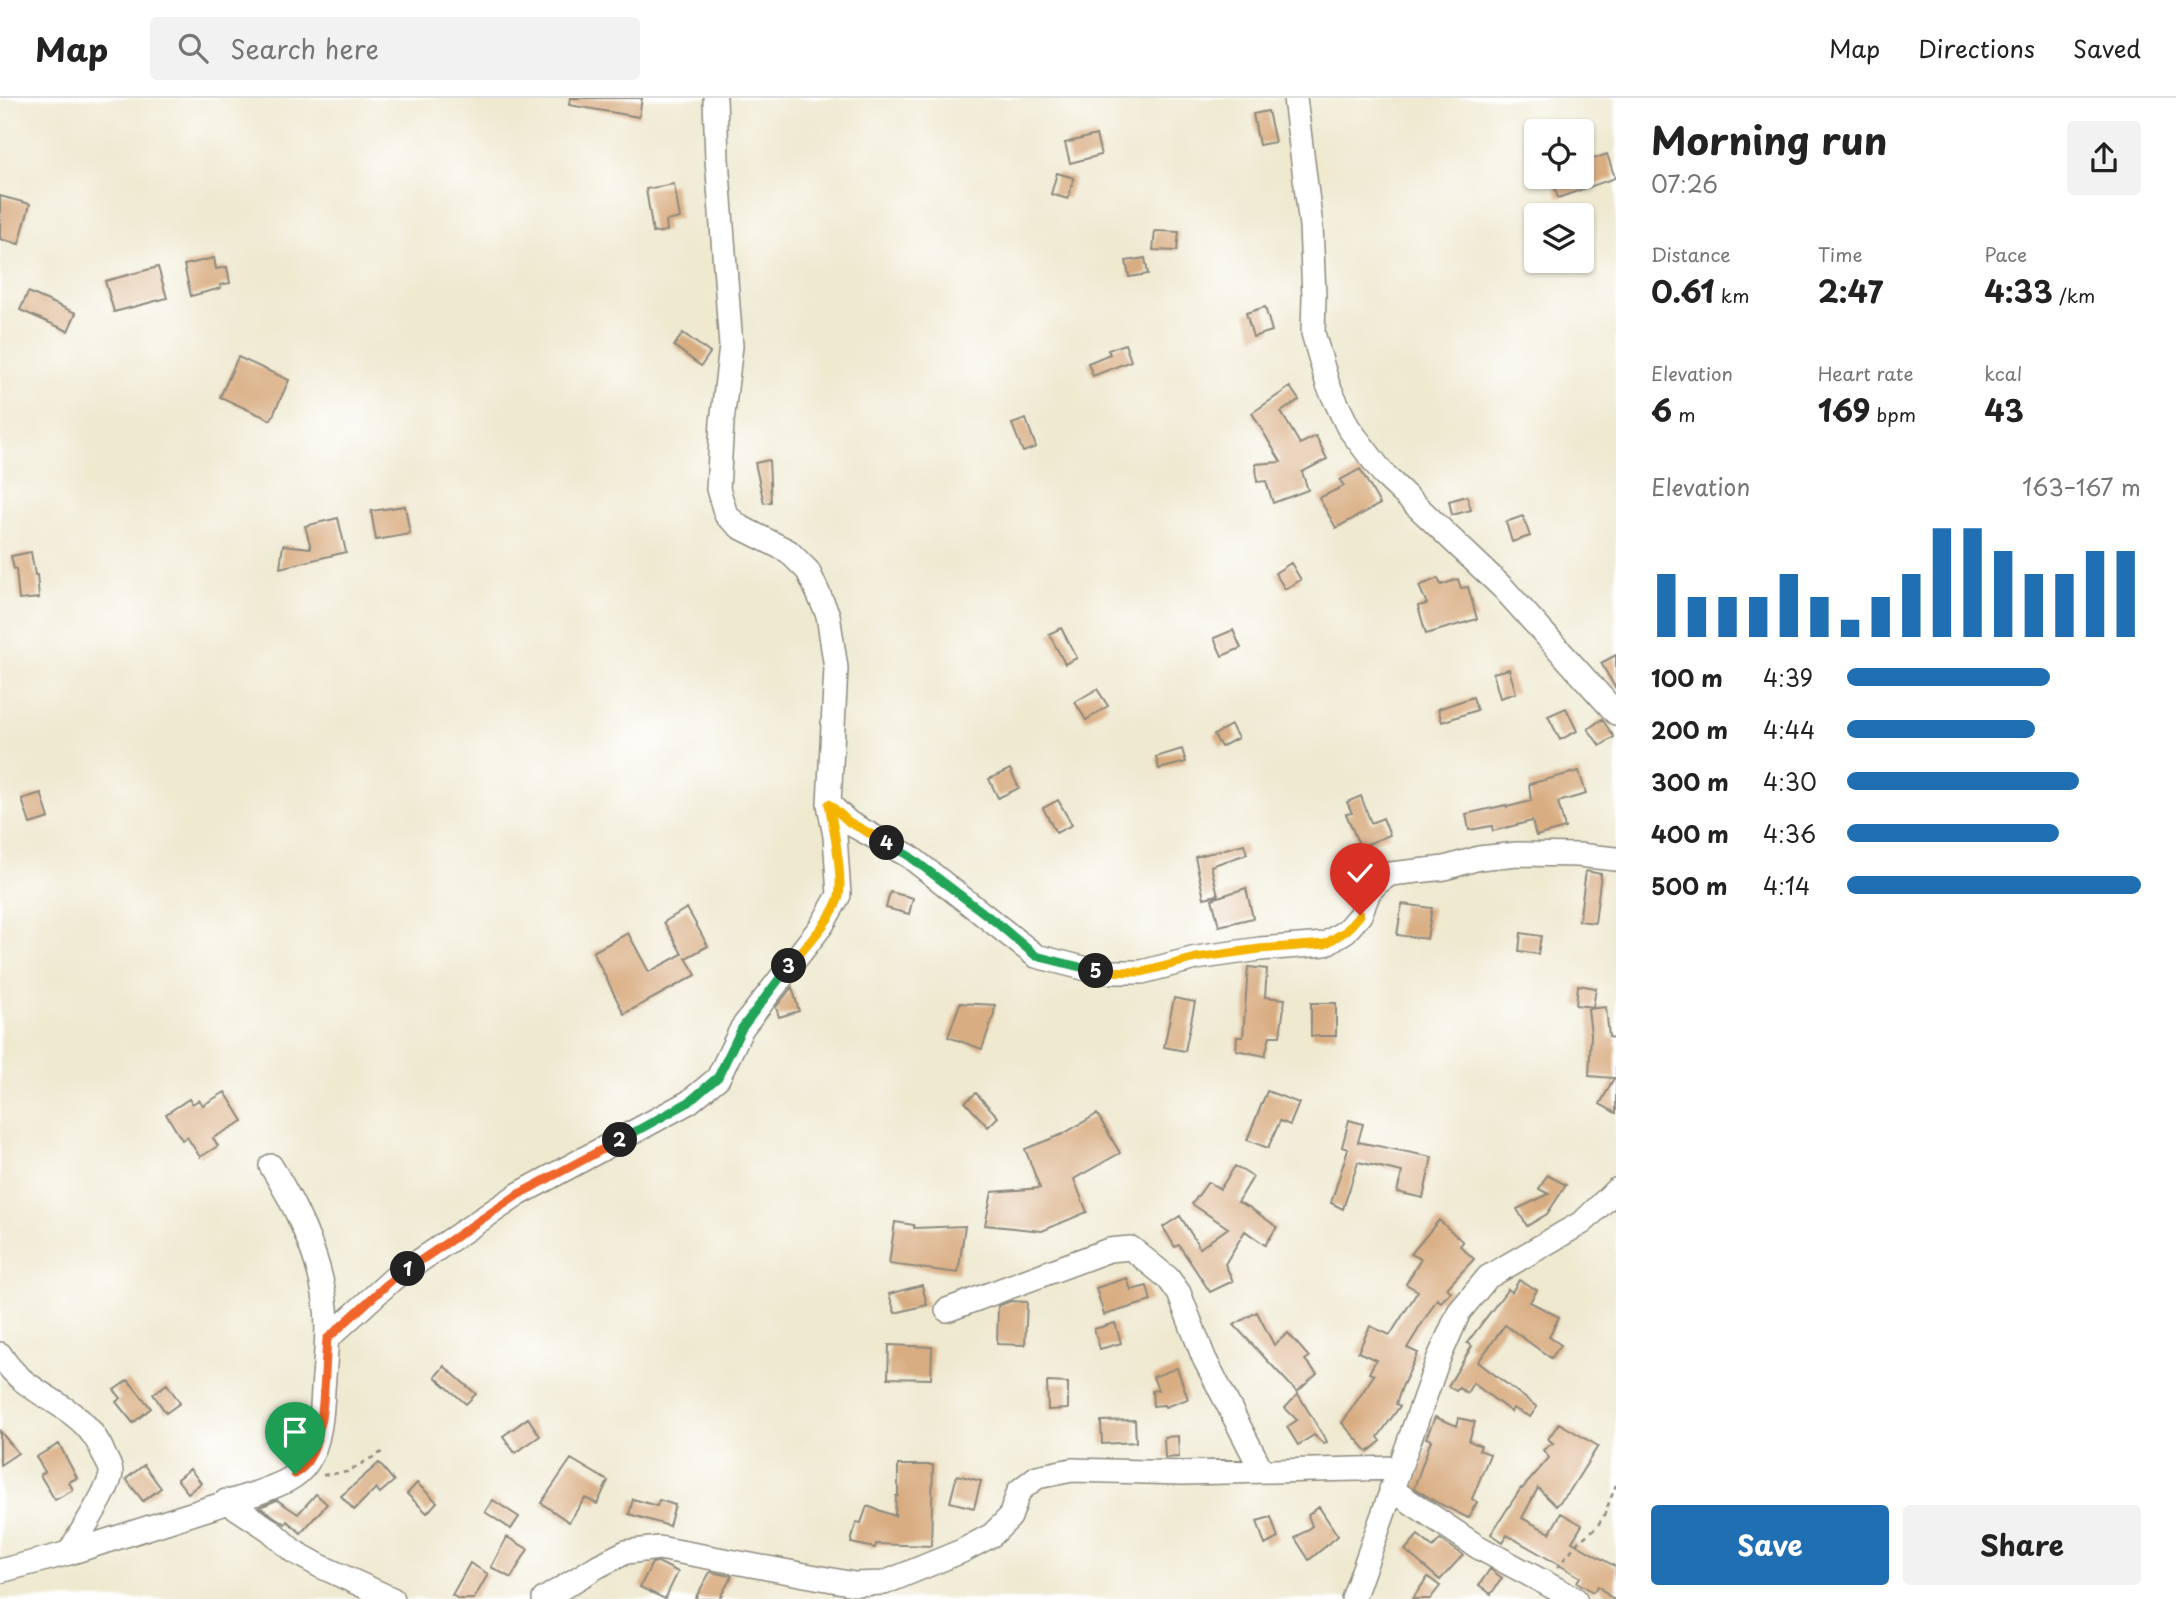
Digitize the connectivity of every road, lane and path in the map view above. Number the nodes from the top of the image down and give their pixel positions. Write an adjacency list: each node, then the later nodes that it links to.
1 (715, 98): 4 (street)
2 (1295, 98): 3 (street)
3 (1616, 713)
4 (829, 804): 5 (street); 9 (street)
5 (1616, 859)
6 (271, 1166): 9 (street)
7 (1616, 1190): 14 (street)
8 (947, 1310): 12 (street)
9 (327, 1339): 13 (street)
10 (0, 1354): 17 (street)
11 (383, 1452): 13 (path)
12 (1262, 1471): 14 (street); 21 (street)
13 (295, 1474): 16 (street)
14 (1395, 1478): 19 (street); 22 (street)
15 (1616, 1485): 19 (path)
16 (226, 1502): 17 (street); 20 (street)
17 (69, 1553): 18 (street)
18 (0, 1571)
19 (1541, 1581): 23 (street)
20 (392, 1599)
21 (544, 1599)
22 (1353, 1599)
23 (1575, 1599)

